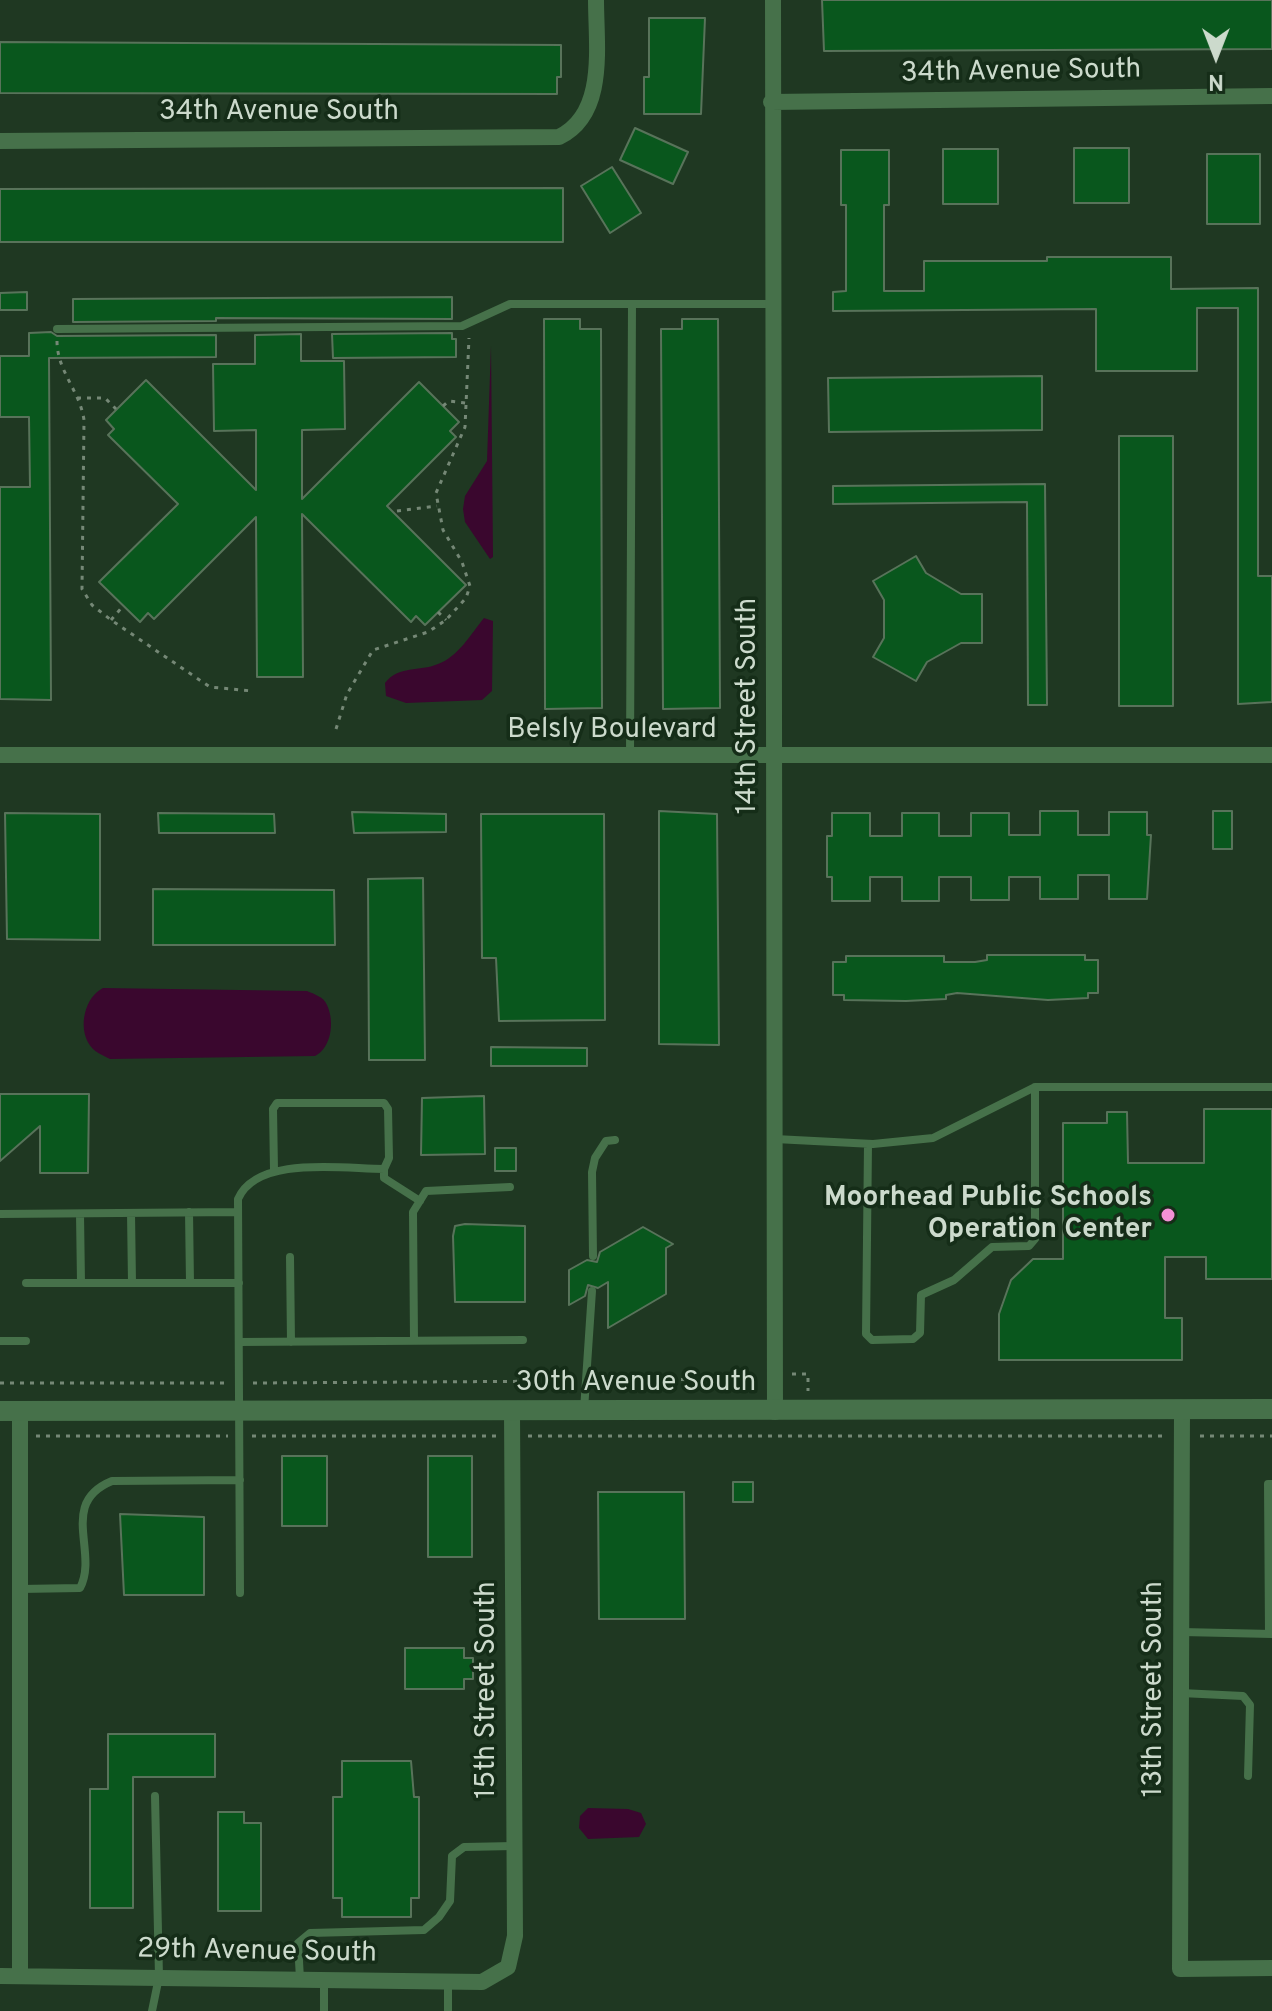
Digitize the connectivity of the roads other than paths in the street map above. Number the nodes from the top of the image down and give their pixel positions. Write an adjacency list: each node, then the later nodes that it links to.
1 (596, 0): 5 (street, 34th Avenue South)
2 (773, 0): 4 (street, 14th Street South)
3 (1272, 96): 4 (street, 34th Avenue South)
4 (771, 102): 7 (street, 14th Street South)
5 (0, 141)
6 (632, 304): 7 (lane); 8 (lane); 11 (lane)
7 (772, 304): 12 (street, 14th Street South)
8 (57, 329)
9 (0, 755): 11 (street, Belsly Boulevard)
10 (1272, 755): 12 (street, Belsly Boulevard)
11 (630, 757): 12 (street, Belsly Boulevard)
12 (775, 757): 15 (street, 14th Street South)
13 (1035, 1087): 14 (lane); 17 (lane); 17 (lane)
14 (1272, 1087)
15 (775, 1139): 17 (lane); 47 (street, 14th Street South)
16 (615, 1140): 27 (lane)
17 (868, 1144)
18 (384, 1169): 19 (lane); 19 (lane); 21 (lane)
19 (274, 1170): 23 (lane)
20 (510, 1187): 21 (lane)
21 (420, 1201): 38 (lane)
22 (189, 1212): 23 (lane); 24 (lane); 32 (lane)
23 (238, 1212): 33 (lane)
24 (131, 1213): 26 (lane); 31 (lane)
25 (0, 1214): 26 (lane)
26 (80, 1214): 30 (lane)
27 (593, 1256)
28 (290, 1257): 40 (lane)
29 (26, 1283): 30 (lane)
30 (81, 1283): 31 (lane)
31 (132, 1283): 32 (lane)
32 (190, 1283): 33 (lane)
33 (239, 1283): 39 (lane)
34 (592, 1291): 46 (lane)
35 (523, 1340): 38 (lane)
36 (0, 1341): 37 (lane)
37 (26, 1341)
38 (414, 1341): 40 (lane)
39 (239, 1342): 40 (lane); 44 (lane)
40 (291, 1342)
41 (1272, 1409): 42 (street, 30th Avenue South)
42 (1182, 1410): 47 (street, 30th Avenue South); 52 (street, 13th Street South)
43 (10, 1411): 44 (street, 30th Avenue South); 50 (street)
44 (239, 1411): 45 (street, 30th Avenue South); 48 (lane)
45 (512, 1412): 46 (street, 30th Avenue South); 57 (street, 15th Street South)
46 (584, 1412): 47 (street, 30th Avenue South)
47 (775, 1412)
48 (240, 1480): 50 (lane); 51 (lane)
49 (1272, 1484): 53 (lane)
50 (20, 1589): 60 (street)
51 (240, 1593)
52 (1181, 1632): 53 (lane); 54 (street, 13th Street South)
53 (1270, 1634)
54 (1181, 1693): 55 (lane); 59 (street, 13th Street South)
55 (1248, 1776)
56 (155, 1796): 62 (lane)
57 (515, 1846): 58 (street, 15th Street South); 63 (lane)
58 (508, 1967): 65 (street, 29th Avenue South)
59 (1272, 1968)
60 (20, 1975): 61 (street, 29th Avenue South); 62 (street, 29th Avenue South)
61 (0, 1976)
62 (159, 1977): 63 (street, 29th Avenue South); 66 (lane)
63 (300, 1979): 64 (street, 29th Avenue South)
64 (324, 1980): 65 (street, 29th Avenue South); 67 (lane)
65 (448, 1982): 68 (lane)
66 (152, 2011)
67 (324, 2011)
68 (448, 2011)

